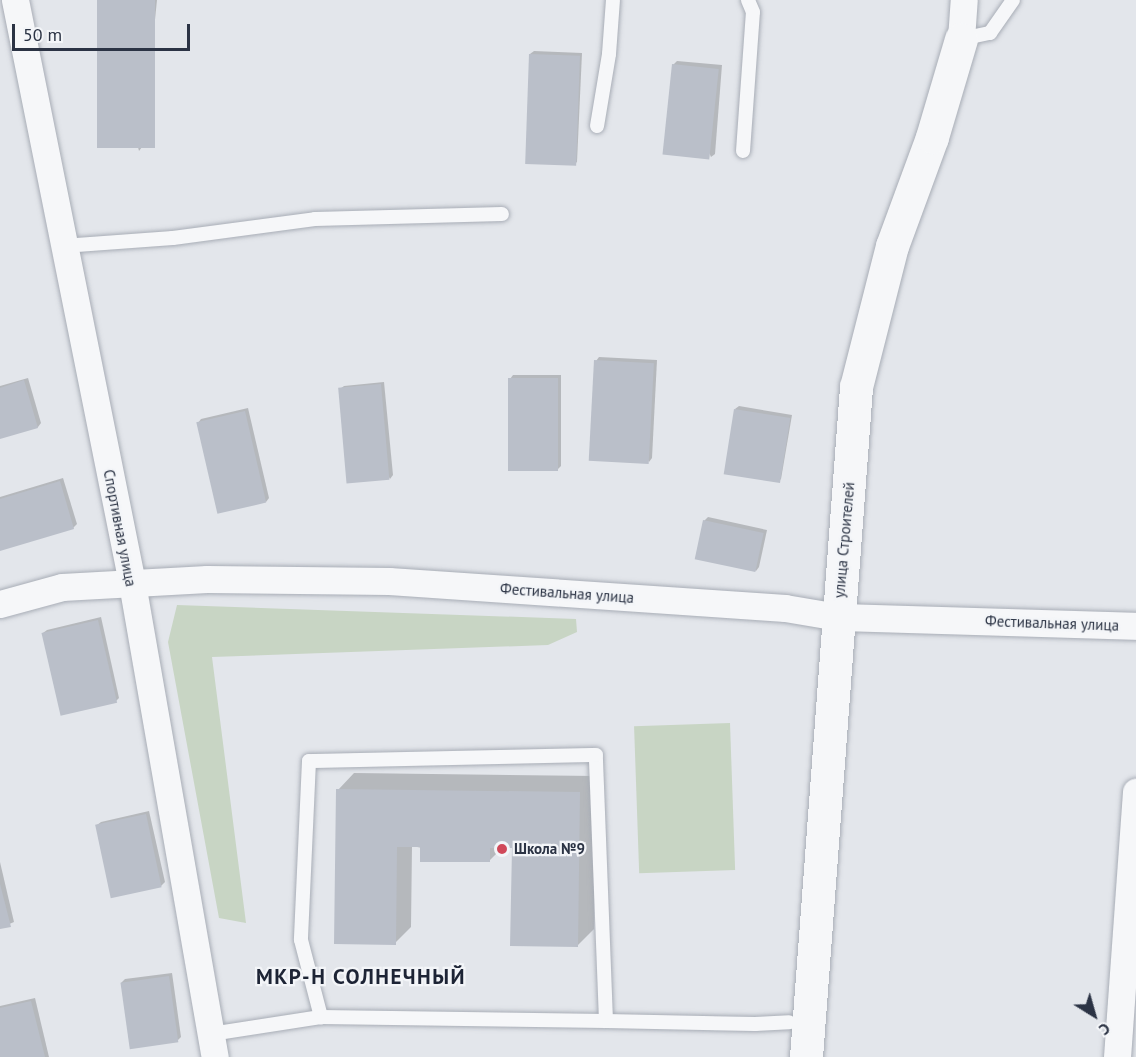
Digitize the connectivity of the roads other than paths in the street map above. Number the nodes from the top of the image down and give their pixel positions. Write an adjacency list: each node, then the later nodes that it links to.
1 (15, 0): 10 (street, Спортивная улица)
2 (613, 0): 7 (lane)
3 (748, 0): 8 (lane)
4 (964, 0): 6 (street)
5 (1013, 0): 6 (lane)
6 (961, 39): 13 (street, улица Строителей)
7 (597, 126)
8 (743, 151)
9 (502, 213): 10 (lane)
10 (63, 246): 11 (street, Спортивная улица)
11 (132, 583): 12 (street, Фестивальная улица); 13 (street, Фестивальная улица); 19 (street, Спортивная улица)
12 (0, 604)
13 (837, 617): 14 (street, Фестивальная улица); 20 (street, улица Строителей)
14 (1136, 626)
15 (1136, 792): 21 (street)
16 (321, 1017): 17 (lane); 17 (lane); 19 (lane)
17 (606, 1021): 18 (lane)
18 (789, 1022)
19 (213, 1045)
20 (806, 1057)
21 (1117, 1057)

